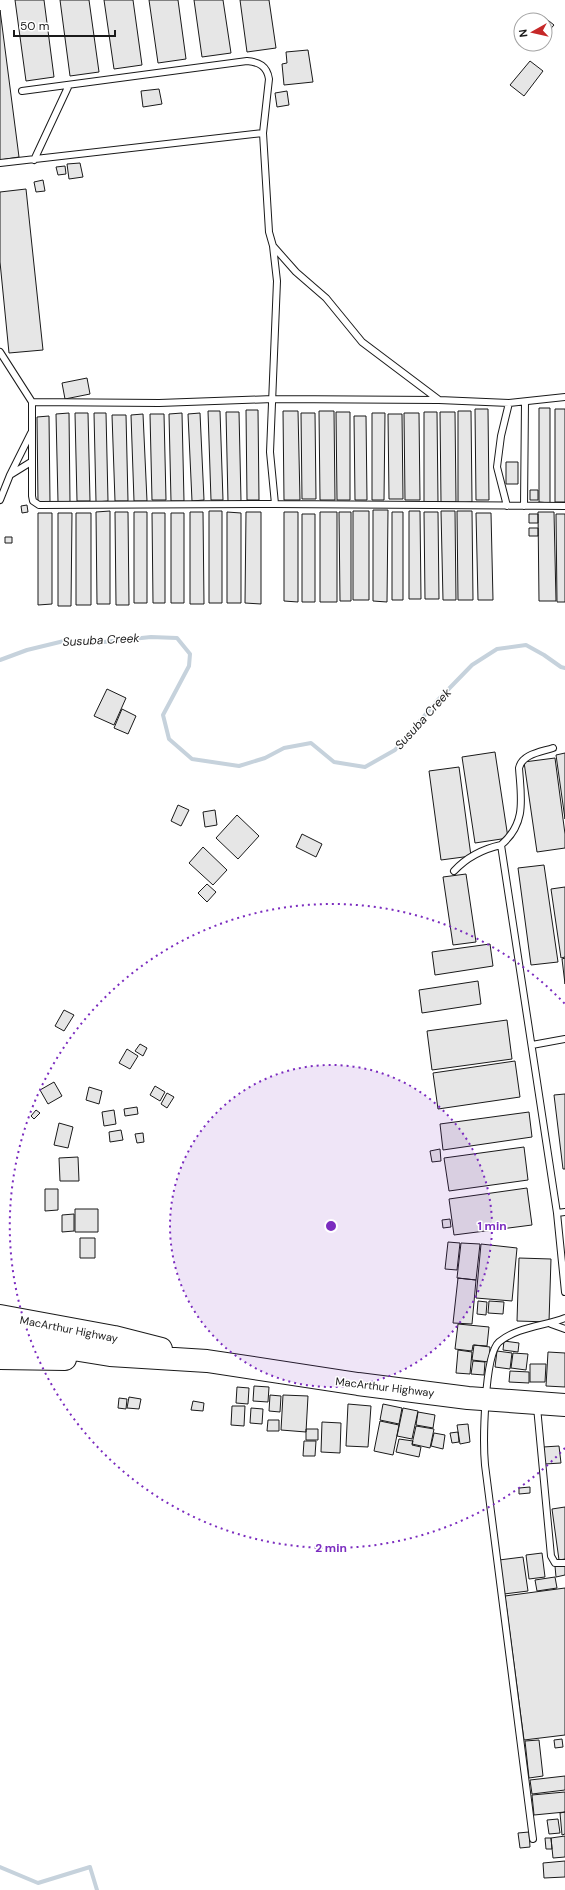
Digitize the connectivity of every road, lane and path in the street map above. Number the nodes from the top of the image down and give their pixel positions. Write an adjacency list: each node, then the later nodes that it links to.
1 (69, 85): 2 (lane); 3 (lane); 4 (lane)
2 (22, 91)
3 (263, 133): 4 (lane); 6 (lane)
4 (34, 160): 5 (lane)
5 (0, 163)
6 (273, 246): 9 (lane); 10 (lane)
7 (0, 352): 11 (lane)
8 (565, 397): 12 (lane)
9 (274, 399): 10 (lane); 11 (lane); 18 (lane)
10 (439, 400): 13 (lane)
11 (32, 402): 14 (lane)
12 (525, 402): 13 (lane); 20 (lane)
13 (509, 403): 19 (lane)
14 (31, 432): 15 (lane); 16 (lane)
15 (31, 462): 16 (lane); 18 (lane)
16 (10, 475): 17 (lane)
17 (0, 500)
18 (275, 504): 19 (lane)
19 (507, 506): 20 (lane)
20 (524, 506): 21 (lane)
21 (565, 506)
22 (553, 748): 23 (lane)
23 (502, 845): 24 (lane); 26 (lane)
24 (454, 871)
25 (565, 1039): 26 (lane)
26 (532, 1045): 28 (lane)
27 (565, 1212): 28 (lane)
28 (557, 1213): 29 (lane)
29 (565, 1292)
30 (0, 1316): 36 (highway, MacArthur Highway)
31 (565, 1318): 32 (lane)
32 (550, 1324): 33 (lane); 37 (lane)
33 (565, 1329)
34 (0, 1337): 36 (highway, MacArthur Highway)
35 (0, 1358): 36 (highway)
36 (207, 1361): 37 (highway, MacArthur Highway)
37 (487, 1399): 38 (highway, MacArthur Highway); 41 (lane)
38 (537, 1403): 39 (highway, MacArthur Highway); 40 (lane)
39 (565, 1405)
40 (565, 1563)
41 (533, 1839)

